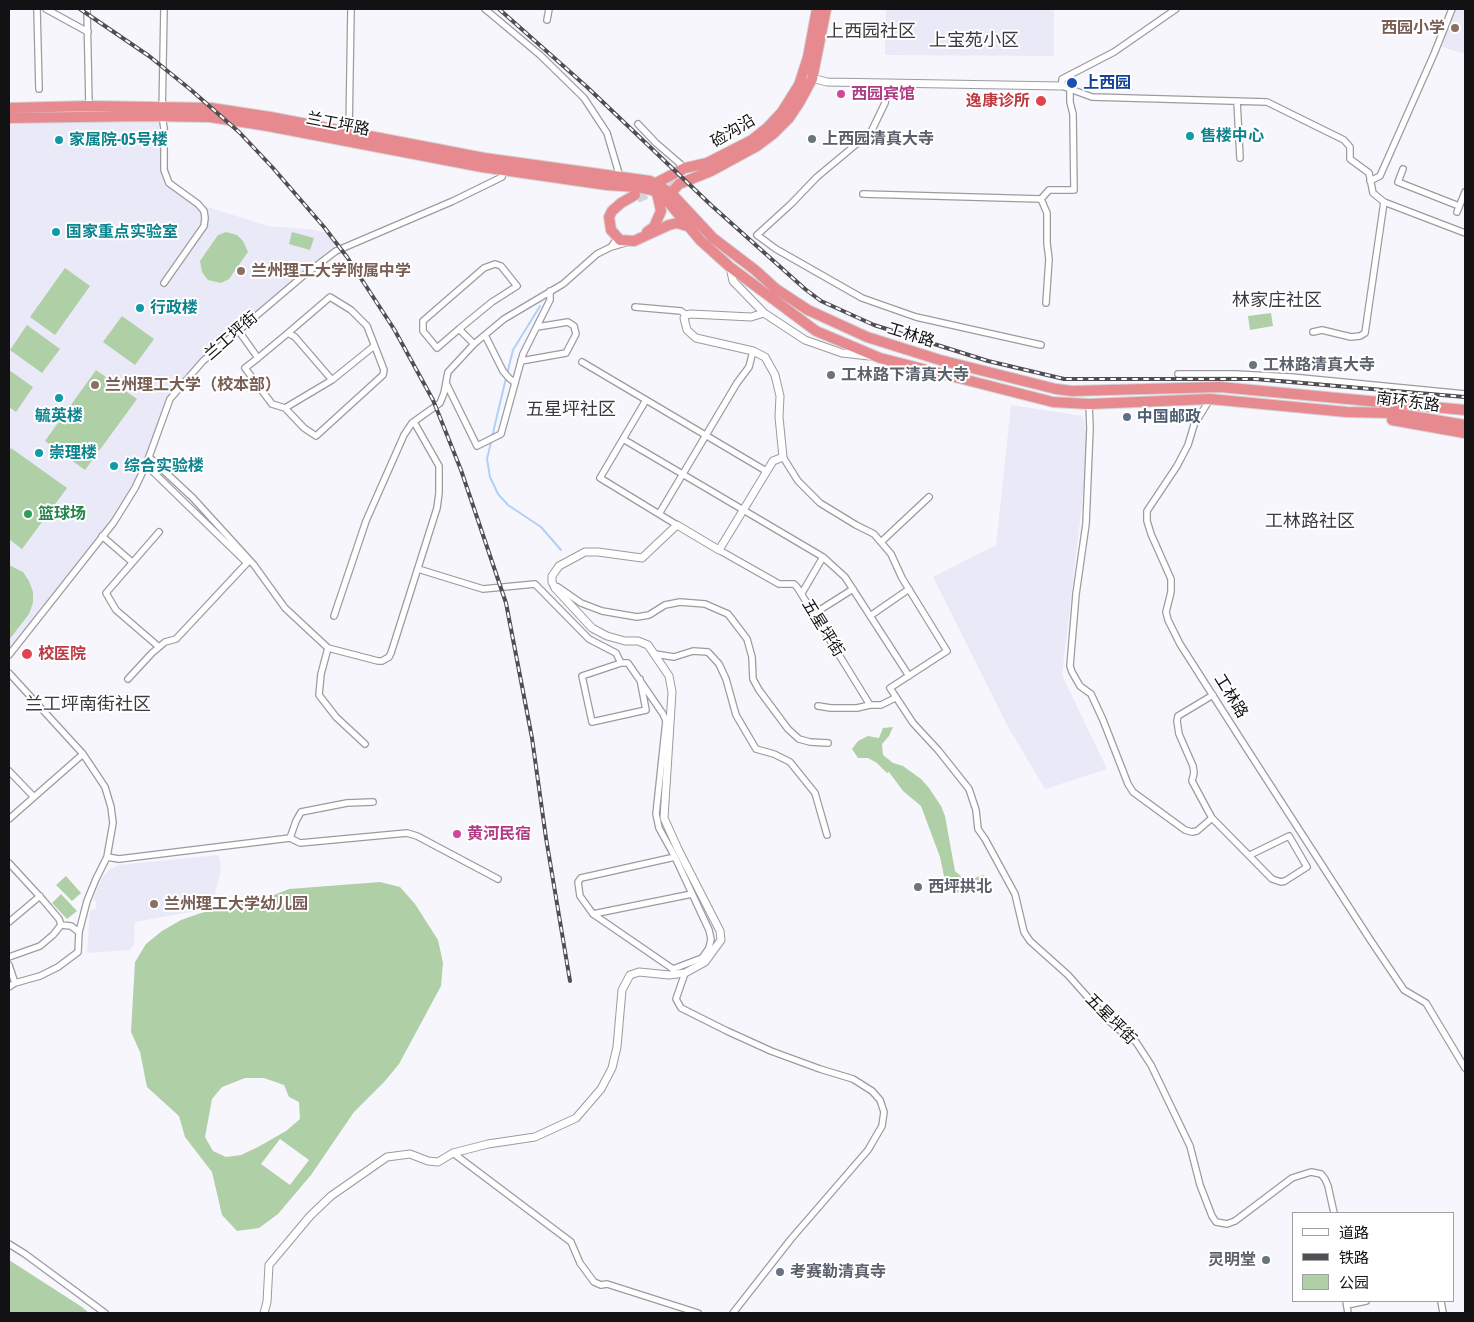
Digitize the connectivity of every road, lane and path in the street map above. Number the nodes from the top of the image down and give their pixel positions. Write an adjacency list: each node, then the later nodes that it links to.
1 (37, 9): 17 (street)
2 (46, 9): 13 (street)
3 (88, 9): 13 (street)
4 (164, 9): 21 (street)
5 (350, 9): 24 (street)
6 (485, 9): 29 (street)
7 (549, 9): 12 (street)
8 (817, 9): 14 (highway)
9 (826, 9): 14 (highway)
10 (1176, 9): 16 (street)
11 (1452, 9): 30 (street)
12 (546, 20)
13 (88, 32): 19 (street)
14 (807, 77): 15 (street); 28 (highway, 硷沟沿); 28 (highway, 硷沟沿)
15 (888, 83): 16 (street); 58 (street)
16 (1066, 88): 18 (street); 35 (street)
17 (39, 90)
18 (1237, 101): 25 (street); 30 (street)
19 (89, 106): 20 (highway, 兰工坪路); 21 (highway, 兰工坪路)
20 (9, 108)
21 (162, 111): 22 (highway, 兰工坪路); 24 (highway, 兰工坪路); 26 (highway, 兰工坪路); 45 (street)
22 (9, 118)
23 (638, 124): 28 (street)
24 (349, 132): 26 (highway, 兰工坪路)
25 (1240, 158)
26 (505, 166): 29 (highway, 兰工坪路); 31 (highway, 兰工坪路); 53 (street, 兰工坪街)
27 (1403, 169): 37 (street)
28 (681, 175): 31 (highway); 33 (highway)
29 (620, 177): 31 (highway, 兰工坪路)
30 (1370, 180): 36 (street)
31 (656, 188): 33 (highway, 工林路); 39 (highway, 工林路); 41 (highway)
32 (1465, 192): 37 (street)
33 (671, 193): 69 (highway, 工林路)
34 (863, 194): 35 (street)
35 (1041, 199): 47 (street)
36 (1384, 202): 40 (street); 54 (street)
37 (1459, 206): 38 (street)
38 (1457, 212)
39 (687, 226): 42 (highway); 44 (highway, 工林路)
40 (1465, 233)
41 (614, 236): 42 (highway); 43 (street)
42 (629, 241): 43 (street)
43 (611, 247): 46 (street)
44 (730, 267): 49 (street); 62 (highway, 工林路)
45 (164, 283)
46 (550, 291): 51 (street); 56 (street)
47 (1046, 303)
48 (635, 306): 50 (street)
49 (764, 313): 50 (street); 62 (street)
50 (686, 315): 60 (street)
51 (537, 327): 63 (street); 63 (street)
52 (459, 328): 52 (street); 57 (street)
53 (238, 330): 61 (street); 84 (street, 兰工坪街)
54 (1313, 332)
55 (288, 333): 59 (street); 61 (street); 66 (street)
56 (485, 335): 57 (street); 68 (street)
57 (474, 344): 67 (street)
58 (1041, 345)
59 (374, 346): 66 (street); 76 (street)
60 (753, 351): 82 (street); 85 (street)
61 (258, 358): 76 (street)
62 (880, 358): 73 (highway, 工林路)
63 (521, 361): 68 (street)
64 (582, 362): 71 (street)
65 (1178, 374): 70 (street)
66 (332, 380): 76 (street)
67 (446, 383): 68 (street); 79 (street)
68 (515, 383)
69 (1207, 387): 72 (street); 74 (highway, 工林路)
70 (1465, 394)
71 (646, 400): 82 (street); 83 (street, 五星坪街)
72 (1210, 400): 73 (highway, 工林路); 78 (highway, 工林路); 116 (street, 工林路)
73 (1089, 404): 126 (street)
74 (1410, 404): 75 (highway); 77 (highway, 南环东路)
75 (1465, 404)
76 (285, 408)
77 (1465, 410)
78 (1347, 412): 80 (highway, 南环东路); 81 (highway)
79 (414, 422): 99 (street); 105 (street)
80 (1465, 425)
81 (1465, 433)
82 (706, 435): 87 (street); 88 (street)
83 (623, 439): 88 (street); 91 (street, 五星坪街)
84 (149, 457): 86 (street, 兰工坪街); 108 (street)
85 (783, 457): 87 (street); 95 (street)
86 (146, 465): 94 (street, 兰工坪街); 107 (street)
87 (766, 471): 90 (street)
88 (682, 474): 90 (street); 91 (street)
89 (930, 497): 95 (street)
90 (743, 510): 96 (street); 97 (street)
91 (658, 514): 92 (street, 五星坪街)
92 (677, 525): 96 (street, 五星坪街); 100 (street)
93 (159, 532): 98 (street)
94 (102, 536): 98 (street); 110 (street, 兰工坪街)
95 (880, 542): 101 (street)
96 (719, 550): 103 (street, 五星坪街)
97 (823, 557): 102 (street); 103 (street)
98 (132, 562): 107 (street)
99 (418, 568): 108 (street); 111 (street)
100 (552, 582): 109 (street); 120 (street)
101 (909, 589): 106 (street); 113 (street)
102 (853, 590): 104 (street); 106 (street)
103 (802, 593): 104 (street, 五星坪街)
104 (815, 613): 118 (street, 五星坪街)
105 (334, 616)
106 (870, 616): 113 (street)
107 (159, 647): 114 (street)
108 (328, 648): 121 (street)
109 (655, 654): 128 (street); 143 (street)
110 (9, 655)
111 (621, 663): 115 (street); 115 (street)
112 (9, 673): 122 (street)
113 (909, 676): 117 (street)
114 (128, 679)
115 (640, 679): 132 (street)
116 (1213, 695): 126 (street); 146 (street, 工林路)
117 (895, 698): 118 (street); 148 (street, 五星坪街)
118 (870, 705): 119 (street)
119 (818, 706)
120 (828, 743)
121 (365, 744)
122 (83, 754): 124 (street); 131 (street)
123 (9, 771): 124 (street)
124 (34, 797): 127 (street)
125 (373, 802): 129 (street)
126 (1212, 818): 130 (street)
127 (9, 819)
128 (827, 835)
129 (290, 838): 131 (street); 134 (street)
130 (1250, 855): 130 (street)
131 (107, 856): 140 (street)
132 (674, 858): 135 (street); 137 (street)
133 (10, 866): 136 (street)
134 (498, 879)
135 (692, 894): 137 (street); 137 (street)
136 (40, 896): 138 (street); 139 (street)
137 (593, 914)
138 (9, 922)
139 (61, 925): 140 (street); 141 (street)
140 (79, 932): 144 (street)
141 (9, 957)
142 (9, 965): 144 (street)
143 (685, 972): 147 (street); 154 (street)
144 (15, 983): 145 (street)
145 (9, 987)
146 (1465, 1068)
147 (453, 1153): 152 (street); 153 (street)
148 (1334, 1212)
149 (9, 1244): 151 (street)
150 (1347, 1303): 155 (street)
151 (104, 1313)
152 (264, 1313)
153 (698, 1313)
154 (733, 1313)
155 (1348, 1313)

